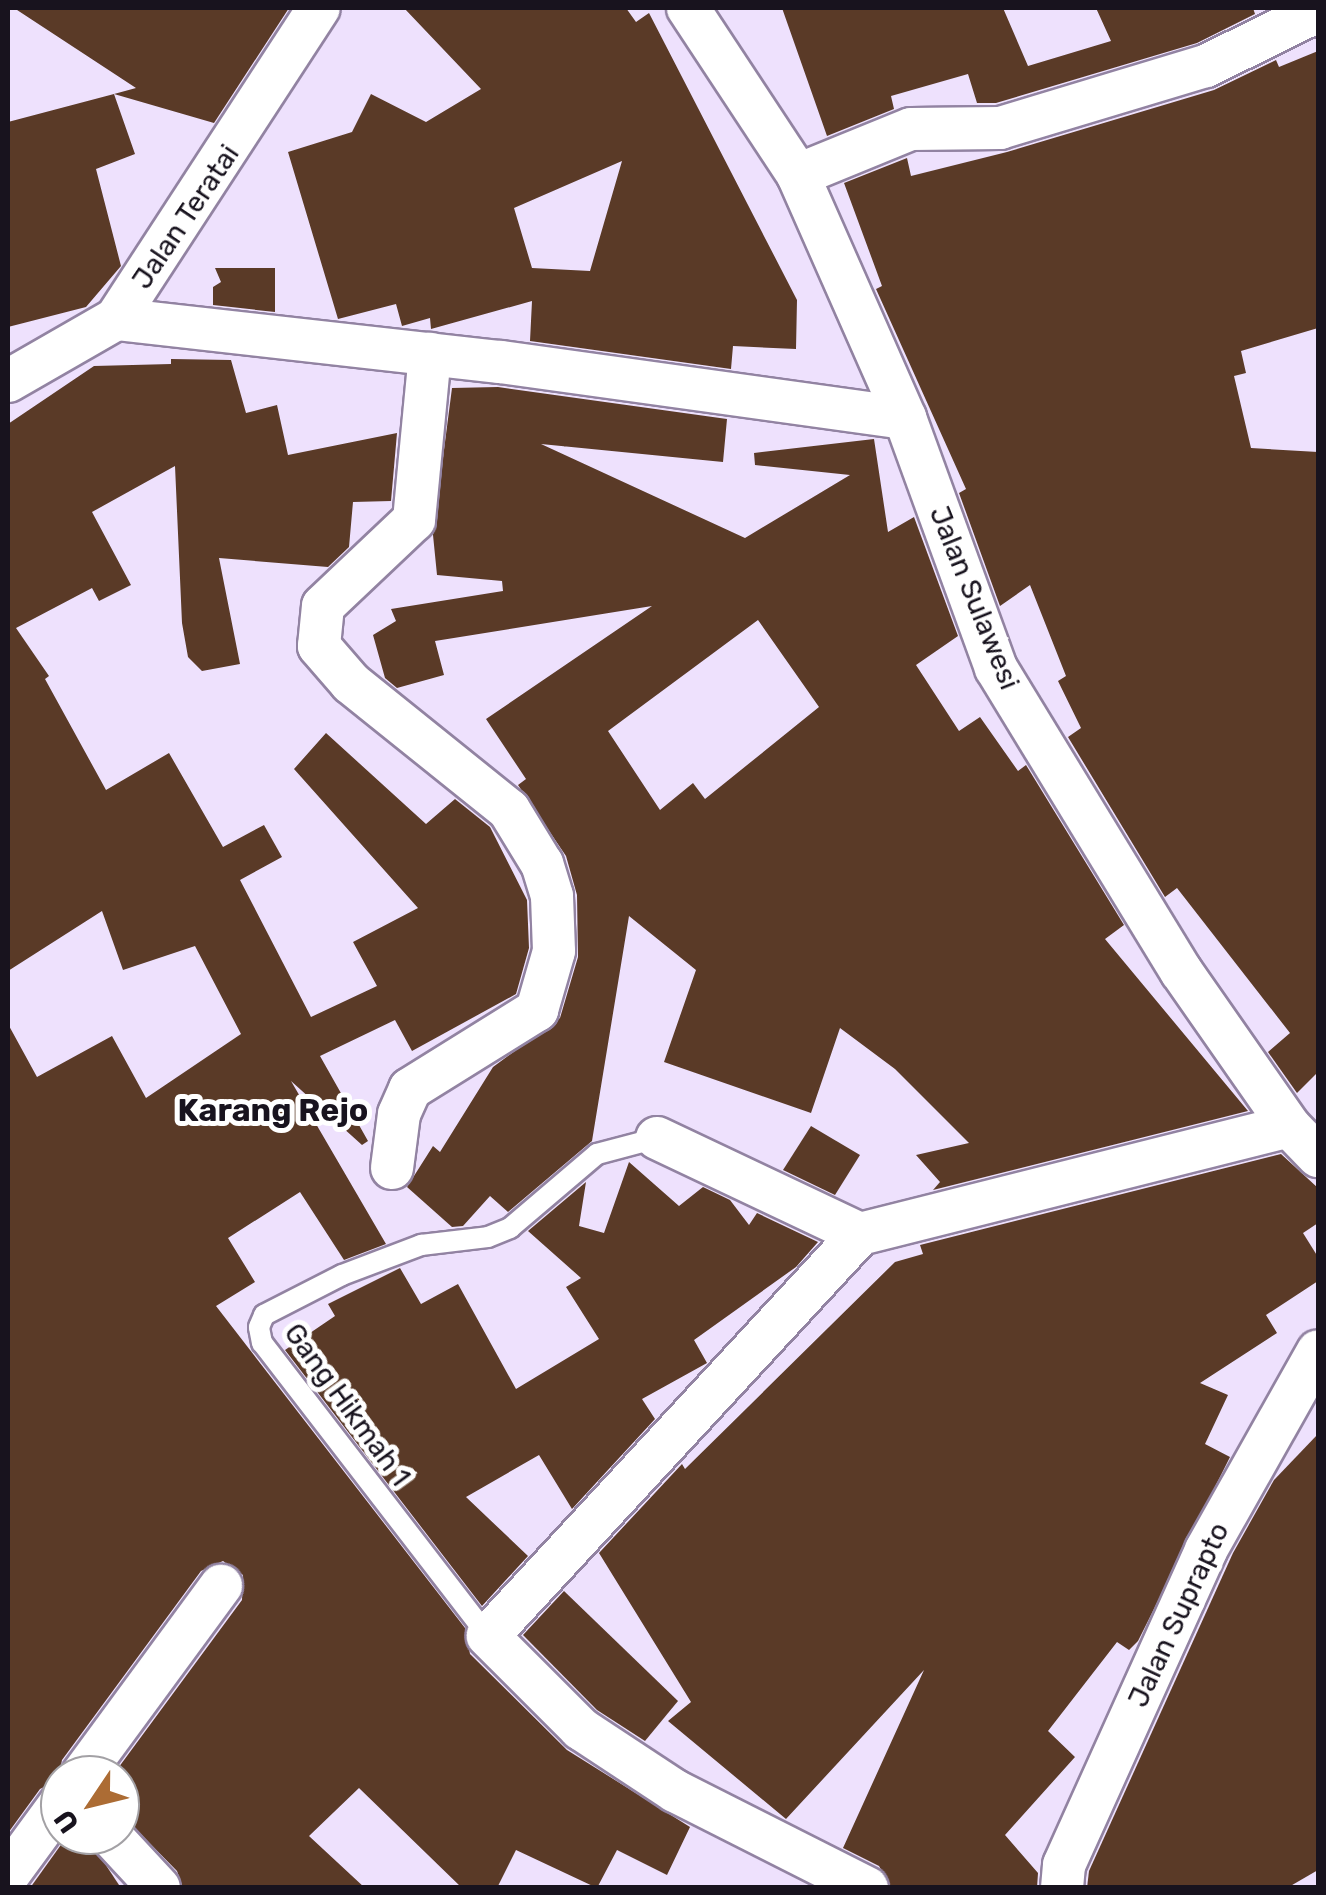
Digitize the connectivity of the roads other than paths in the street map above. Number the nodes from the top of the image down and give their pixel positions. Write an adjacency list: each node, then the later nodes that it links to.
1 (319, 8): 5 (street, Jalan Teratai)
2 (688, 8): 4 (street, Jalan Sulawesi)
3 (1318, 11): 4 (street)
4 (798, 175): 8 (street, Jalan Sulawesi)
5 (116, 319): 6 (street); 7 (street, Jalan Teratai)
6 (430, 354): 8 (street); 12 (street)
7 (8, 381)
8 (904, 418): 9 (street, Jalan Sulawesi)
9 (1289, 1126): 11 (street, Jalan Sulawesi); 13 (street)
10 (657, 1138): 13 (street); 16 (lane, Gang Hikmah 1)
11 (1318, 1156)
12 (392, 1168)
13 (860, 1234): 16 (street)
14 (1318, 1351): 23 (street, Jalan Suprapto)
15 (221, 1586): 17 (street)
16 (488, 1636): 22 (street)
17 (97, 1755)
18 (40, 1831): 20 (street)
19 (128, 1855): 21 (street)
20 (8, 1875)
21 (159, 1888)
22 (867, 1888)
23 (1062, 1888)

